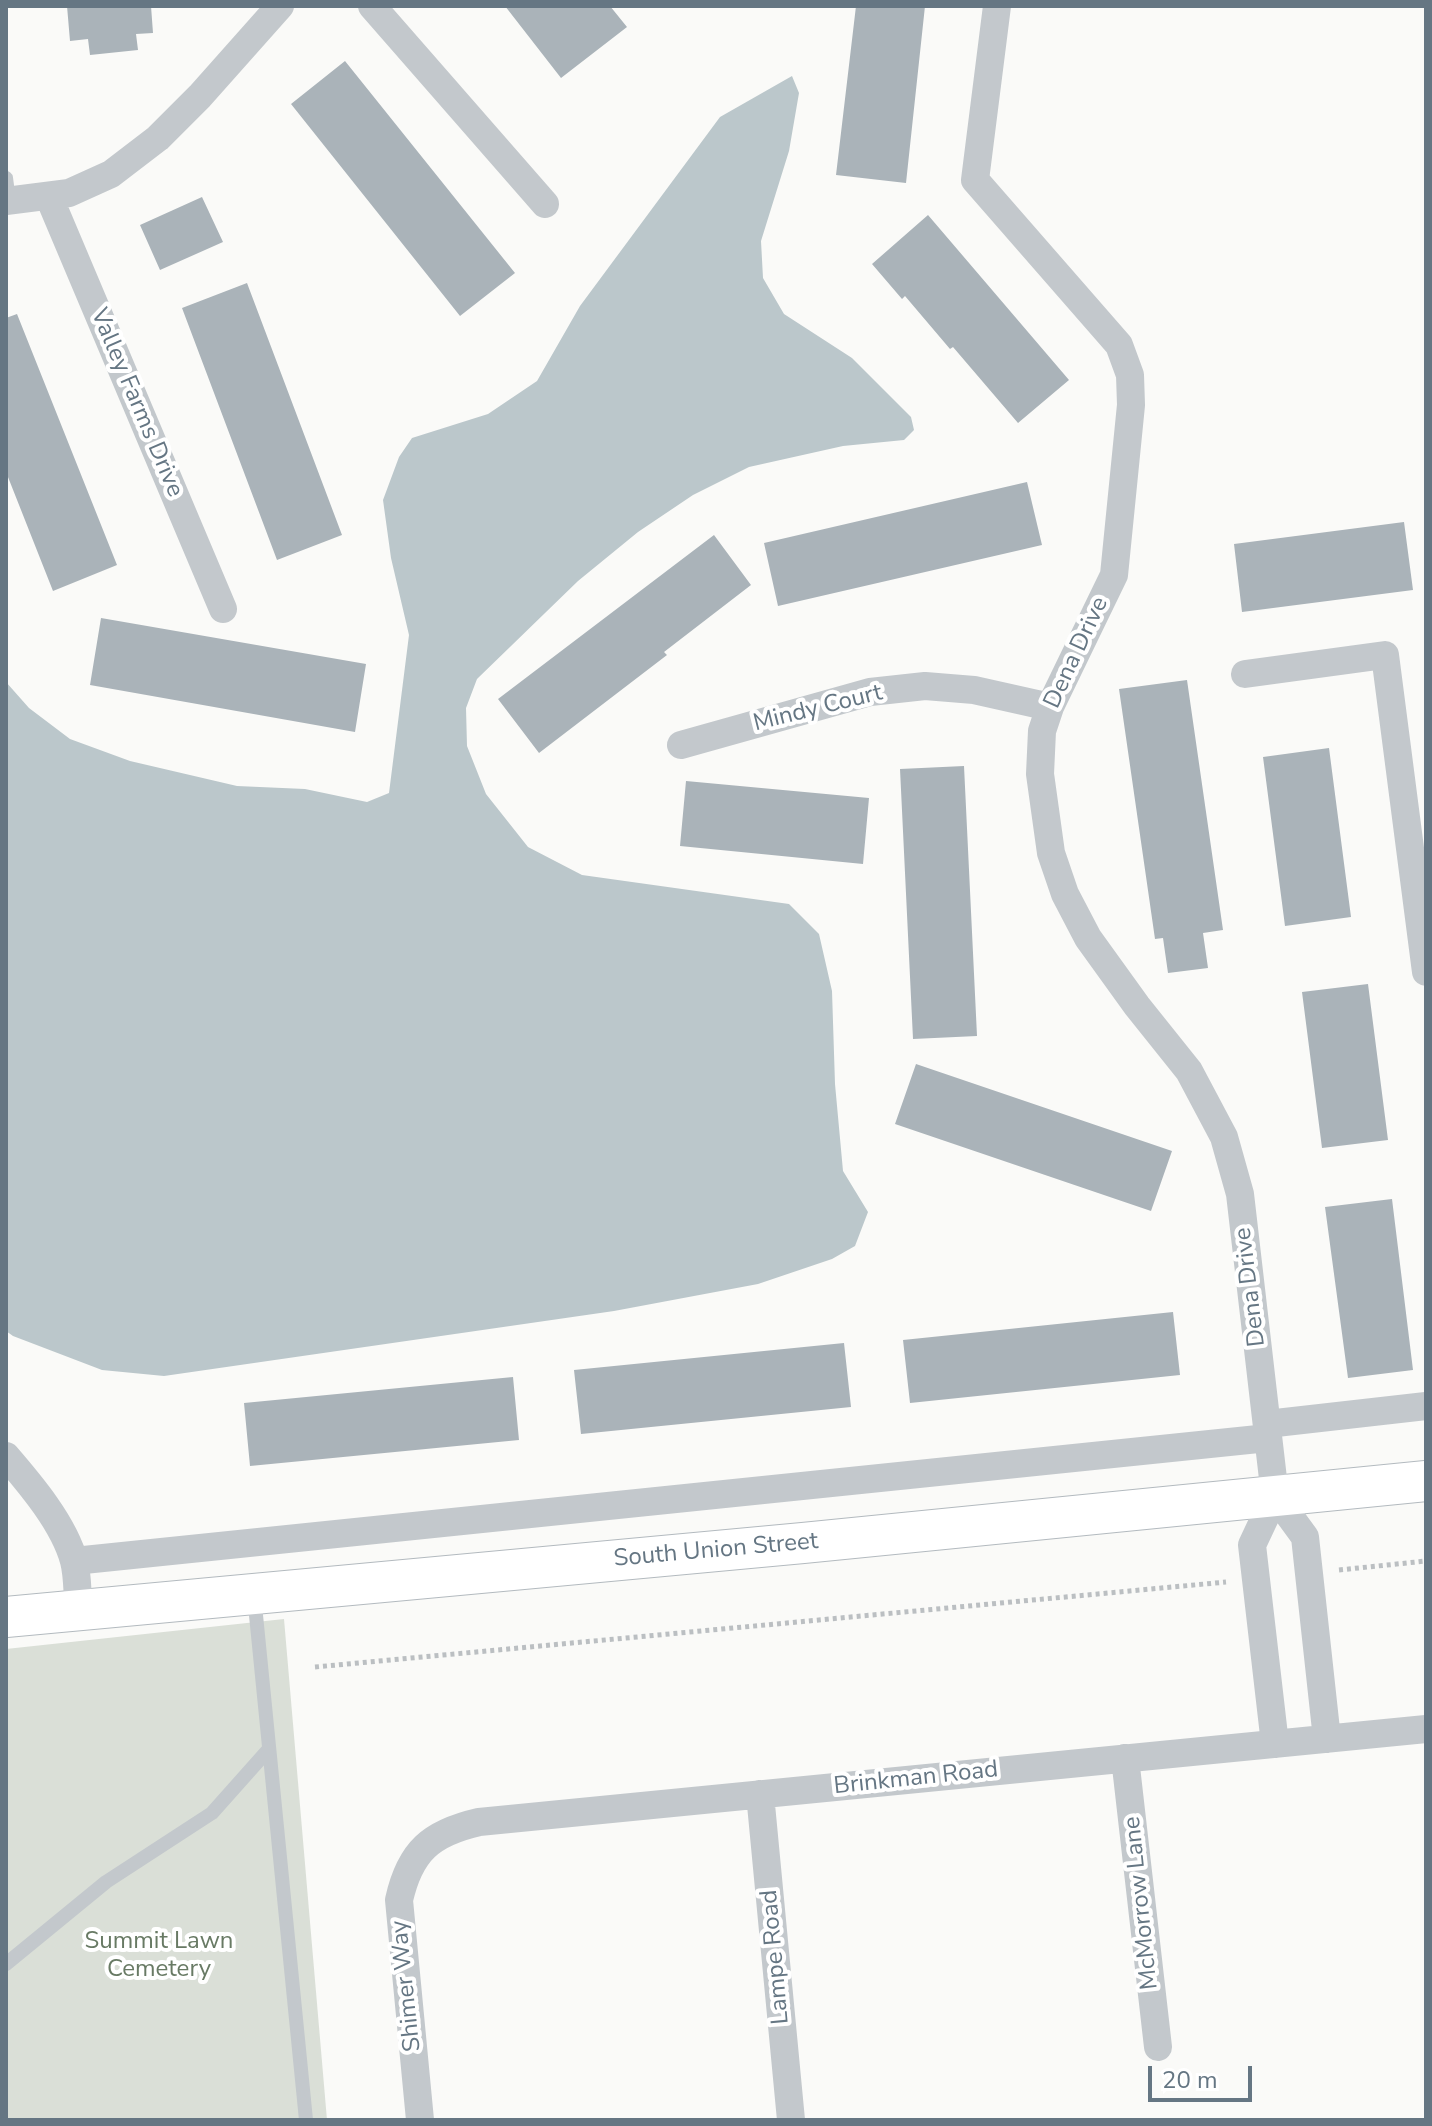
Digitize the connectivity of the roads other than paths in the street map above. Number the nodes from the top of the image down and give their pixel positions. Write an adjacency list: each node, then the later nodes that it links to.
1 (280, 6): 5 (street)
2 (372, 6): 6 (street)
3 (997, 6): 9 (street, Dena Drive)
4 (7, 193): 5 (street)
5 (49, 197): 7 (street, Valley Farms Drive)
6 (545, 204)
7 (223, 609)
8 (1245, 674): 11 (street)
9 (1050, 707): 10 (street, Mindy Court); 13 (street, Dena Drive)
10 (681, 745)
11 (1426, 972)
12 (1426, 1406): 13 (street)
13 (1268, 1431): 16 (street, Dena Drive); 17 (street)
14 (6, 1456): 17 (street)
15 (1426, 1481): 16 (street, South Union Street)
16 (1275, 1496): 18 (street, South Union Street); 22 (street); 23 (street)
17 (74, 1561): 19 (street)
18 (254, 1594): 19 (street, South Union Street); 24 (lane)
19 (79, 1611): 20 (street, South Union Street)
20 (6, 1617)
21 (1426, 1729): 22 (street, Brinkman Road)
22 (1327, 1739): 23 (street, Brinkman Road)
23 (1275, 1744): 25 (street, Brinkman Road)
24 (269, 1749): 28 (lane); 30 (lane)
25 (1125, 1758): 26 (street, Brinkman Road); 29 (street, McMorrow Lane)
26 (760, 1794): 27 (street, Brinkman Road); 32 (street, Lampe Road)
27 (416, 1855): 31 (street, Shimer Way)
28 (6, 1964)
29 (1158, 2047)
30 (306, 2120)
31 (420, 2120)
32 (791, 2120)

